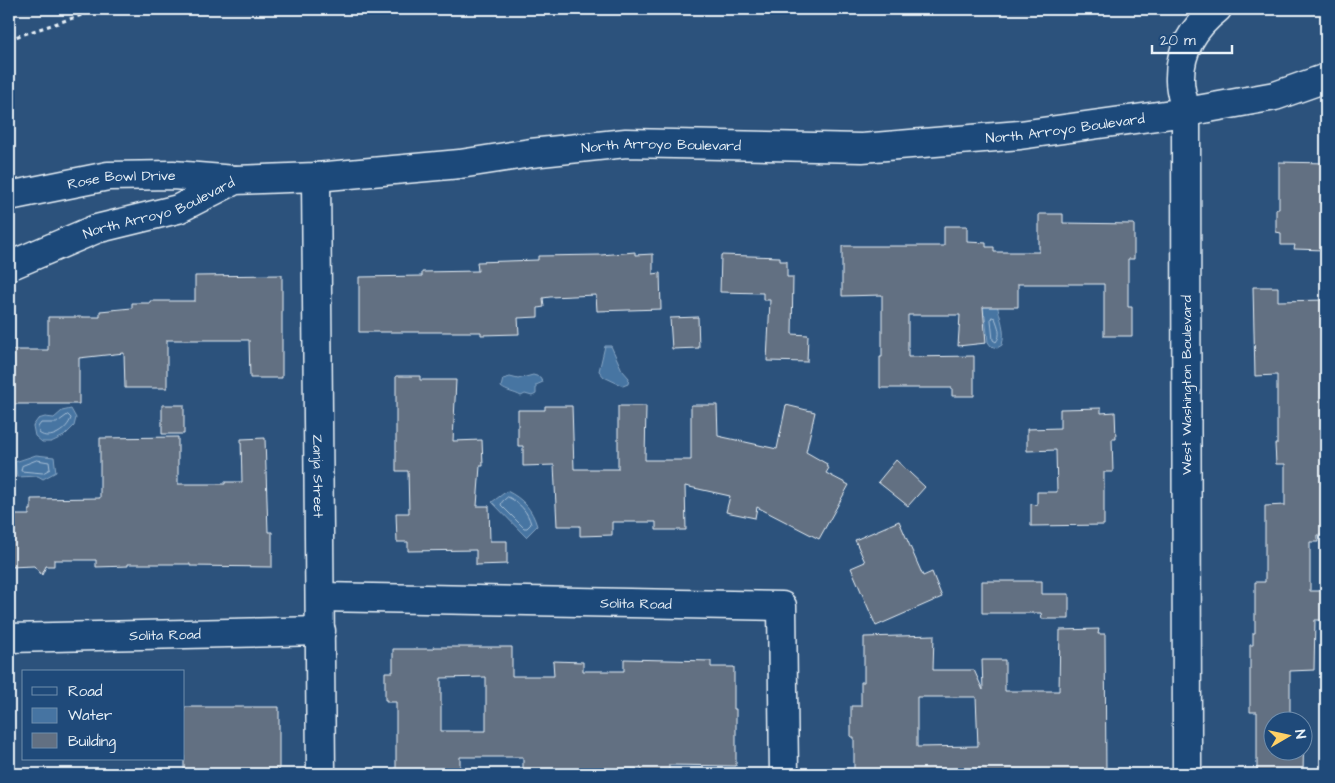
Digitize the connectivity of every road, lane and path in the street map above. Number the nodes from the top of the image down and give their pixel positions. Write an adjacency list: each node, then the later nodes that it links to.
1 (100, 9): 3 (path)
2 (1217, 9): 5 (street, West Washington Boulevard)
3 (9, 39)
4 (1326, 78): 5 (street, North Arroyo Boulevard)
5 (1186, 112): 6 (street, North Arroyo Boulevard); 15 (street, West Washington Boulevard)
6 (316, 177): 7 (street, North Arroyo Boulevard); 10 (street, Zanja Street)
7 (235, 180): 8 (street, Rose Bowl Drive); 9 (street, North Arroyo Boulevard)
8 (9, 196)
9 (9, 266)
10 (321, 597): 11 (street, Zanja Street); 14 (street, Solita Road)
11 (321, 631): 12 (street, Solita Road); 13 (street, Zanja Street)
12 (9, 638)
13 (321, 774)
14 (784, 774)
15 (1187, 774)

